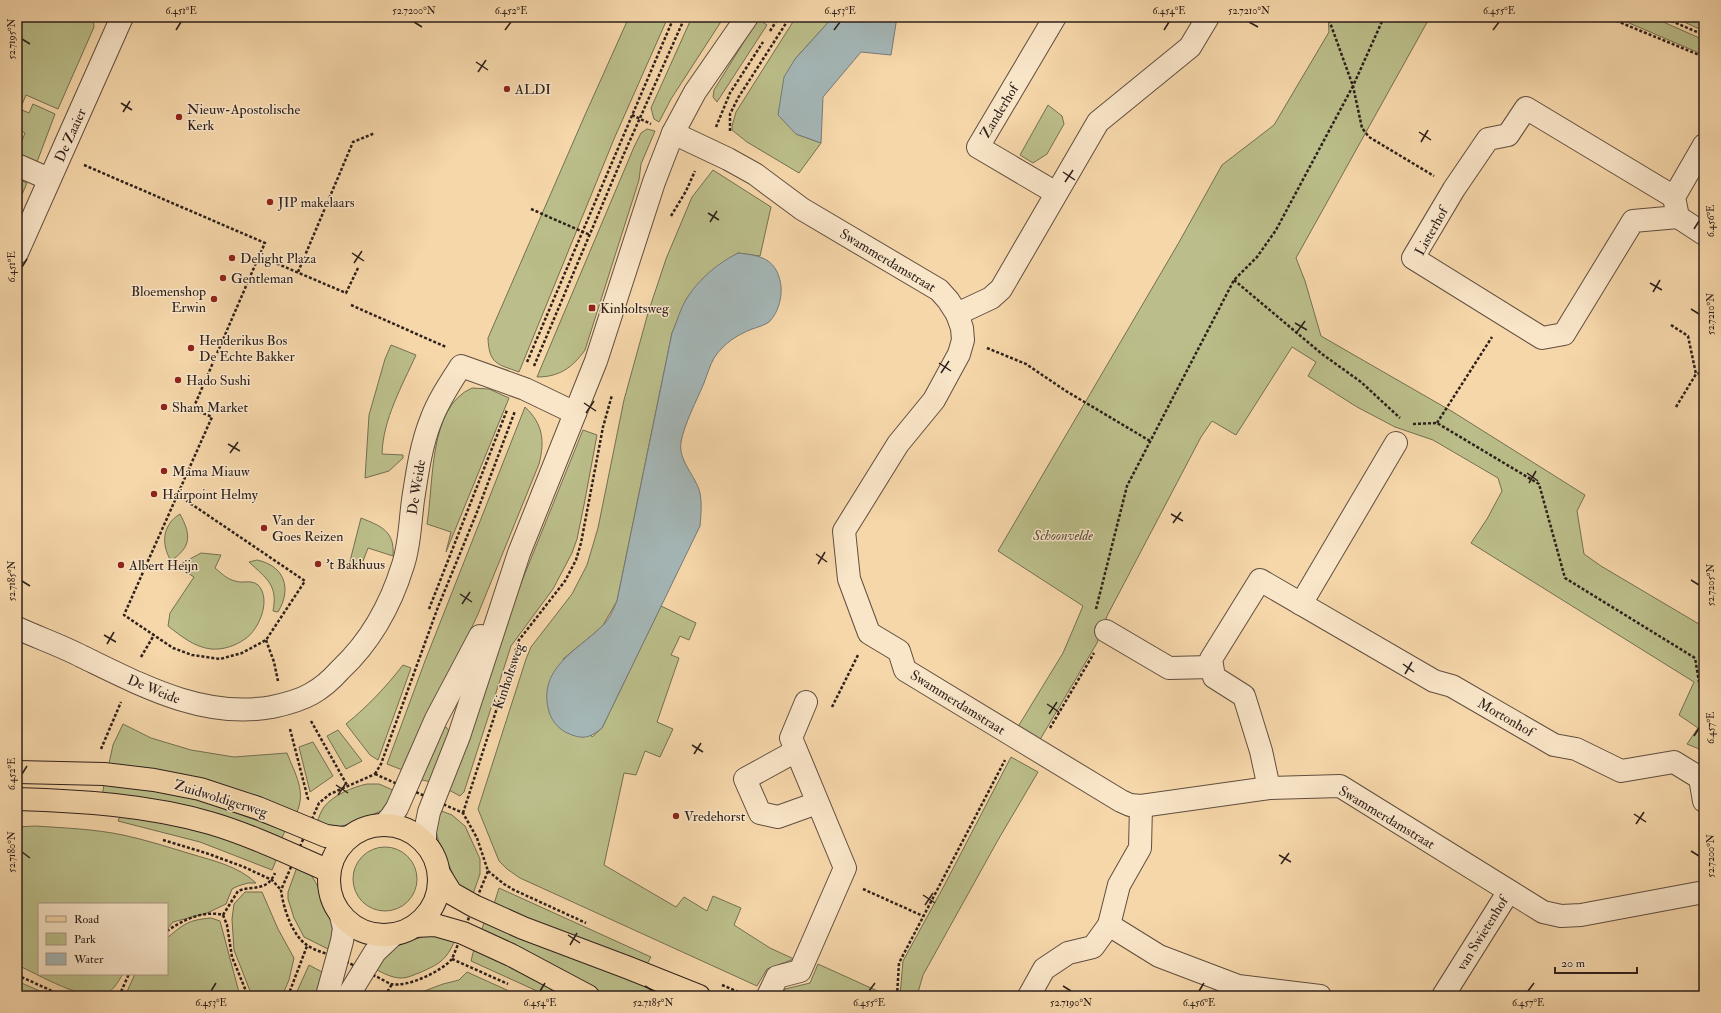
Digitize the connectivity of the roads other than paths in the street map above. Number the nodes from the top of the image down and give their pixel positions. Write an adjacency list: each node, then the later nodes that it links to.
1 (122, 17): 8 (street, De Zaaier)
2 (747, 17): 5 (street, Kinholtsweg)
3 (1055, 17): 9 (street, Zanderhof)
4 (1208, 17): 9 (street)
5 (673, 133): 13 (street, Swammerdamstraat); 14 (street, Kinholtsweg)
6 (1704, 145): 10 (street)
7 (17, 165): 8 (street)
8 (49, 179): 12 (street, De Zaaier)
9 (1056, 193): 13 (street)
10 (1676, 207): 10 (street, Listerhof); 11 (street)
11 (1704, 234)
12 (17, 253)
13 (957, 314): 28 (street, Swammerdamstraat)
14 (575, 413): 16 (street, Kinholtsweg); 18 (street, De Weide)
15 (1396, 443): 17 (street)
16 (519, 553): 29 (street, Kinholtsweg); 31 (street, Kinholtsweg)
17 (1301, 604): 20 (street, Mortonhof); 26 (street, Mortonhof)
18 (17, 628)
19 (1106, 631): 20 (street)
20 (1212, 667): 24 (street)
21 (806, 702): 22 (street)
22 (796, 751): 27 (street); 27 (street)
23 (17, 772): 30 (main road, Zuidwoldigerweg)
24 (1269, 788): 28 (street, Swammerdamstraat); 34 (street, Swammerdamstraat)
25 (17, 799): 32 (main road, Zuidwoldigerweg)
26 (1704, 801)
27 (817, 803): 44 (street)
28 (1141, 806): 37 (street)
29 (384, 824): 30 (main road); 31 (main road)
30 (348, 837): 32 (main road)
31 (425, 843): 33 (main road)
32 (329, 871): 36 (main road)
33 (440, 875): 38 (main road); 43 (main road)
34 (1509, 891): 35 (street, Swammerdamstraat); 47 (street, van Swietenhof)
35 (1704, 892)
36 (341, 916): 39 (main road); 40 (street)
37 (1109, 925): 45 (street); 46 (street)
38 (415, 926): 39 (main road); 42 (main road)
39 (392, 936): 41 (street)
40 (327, 996)
41 (348, 996)
42 (588, 996)
43 (699, 996)
44 (768, 996)
45 (1029, 996)
46 (1320, 996)
47 (1443, 996)

